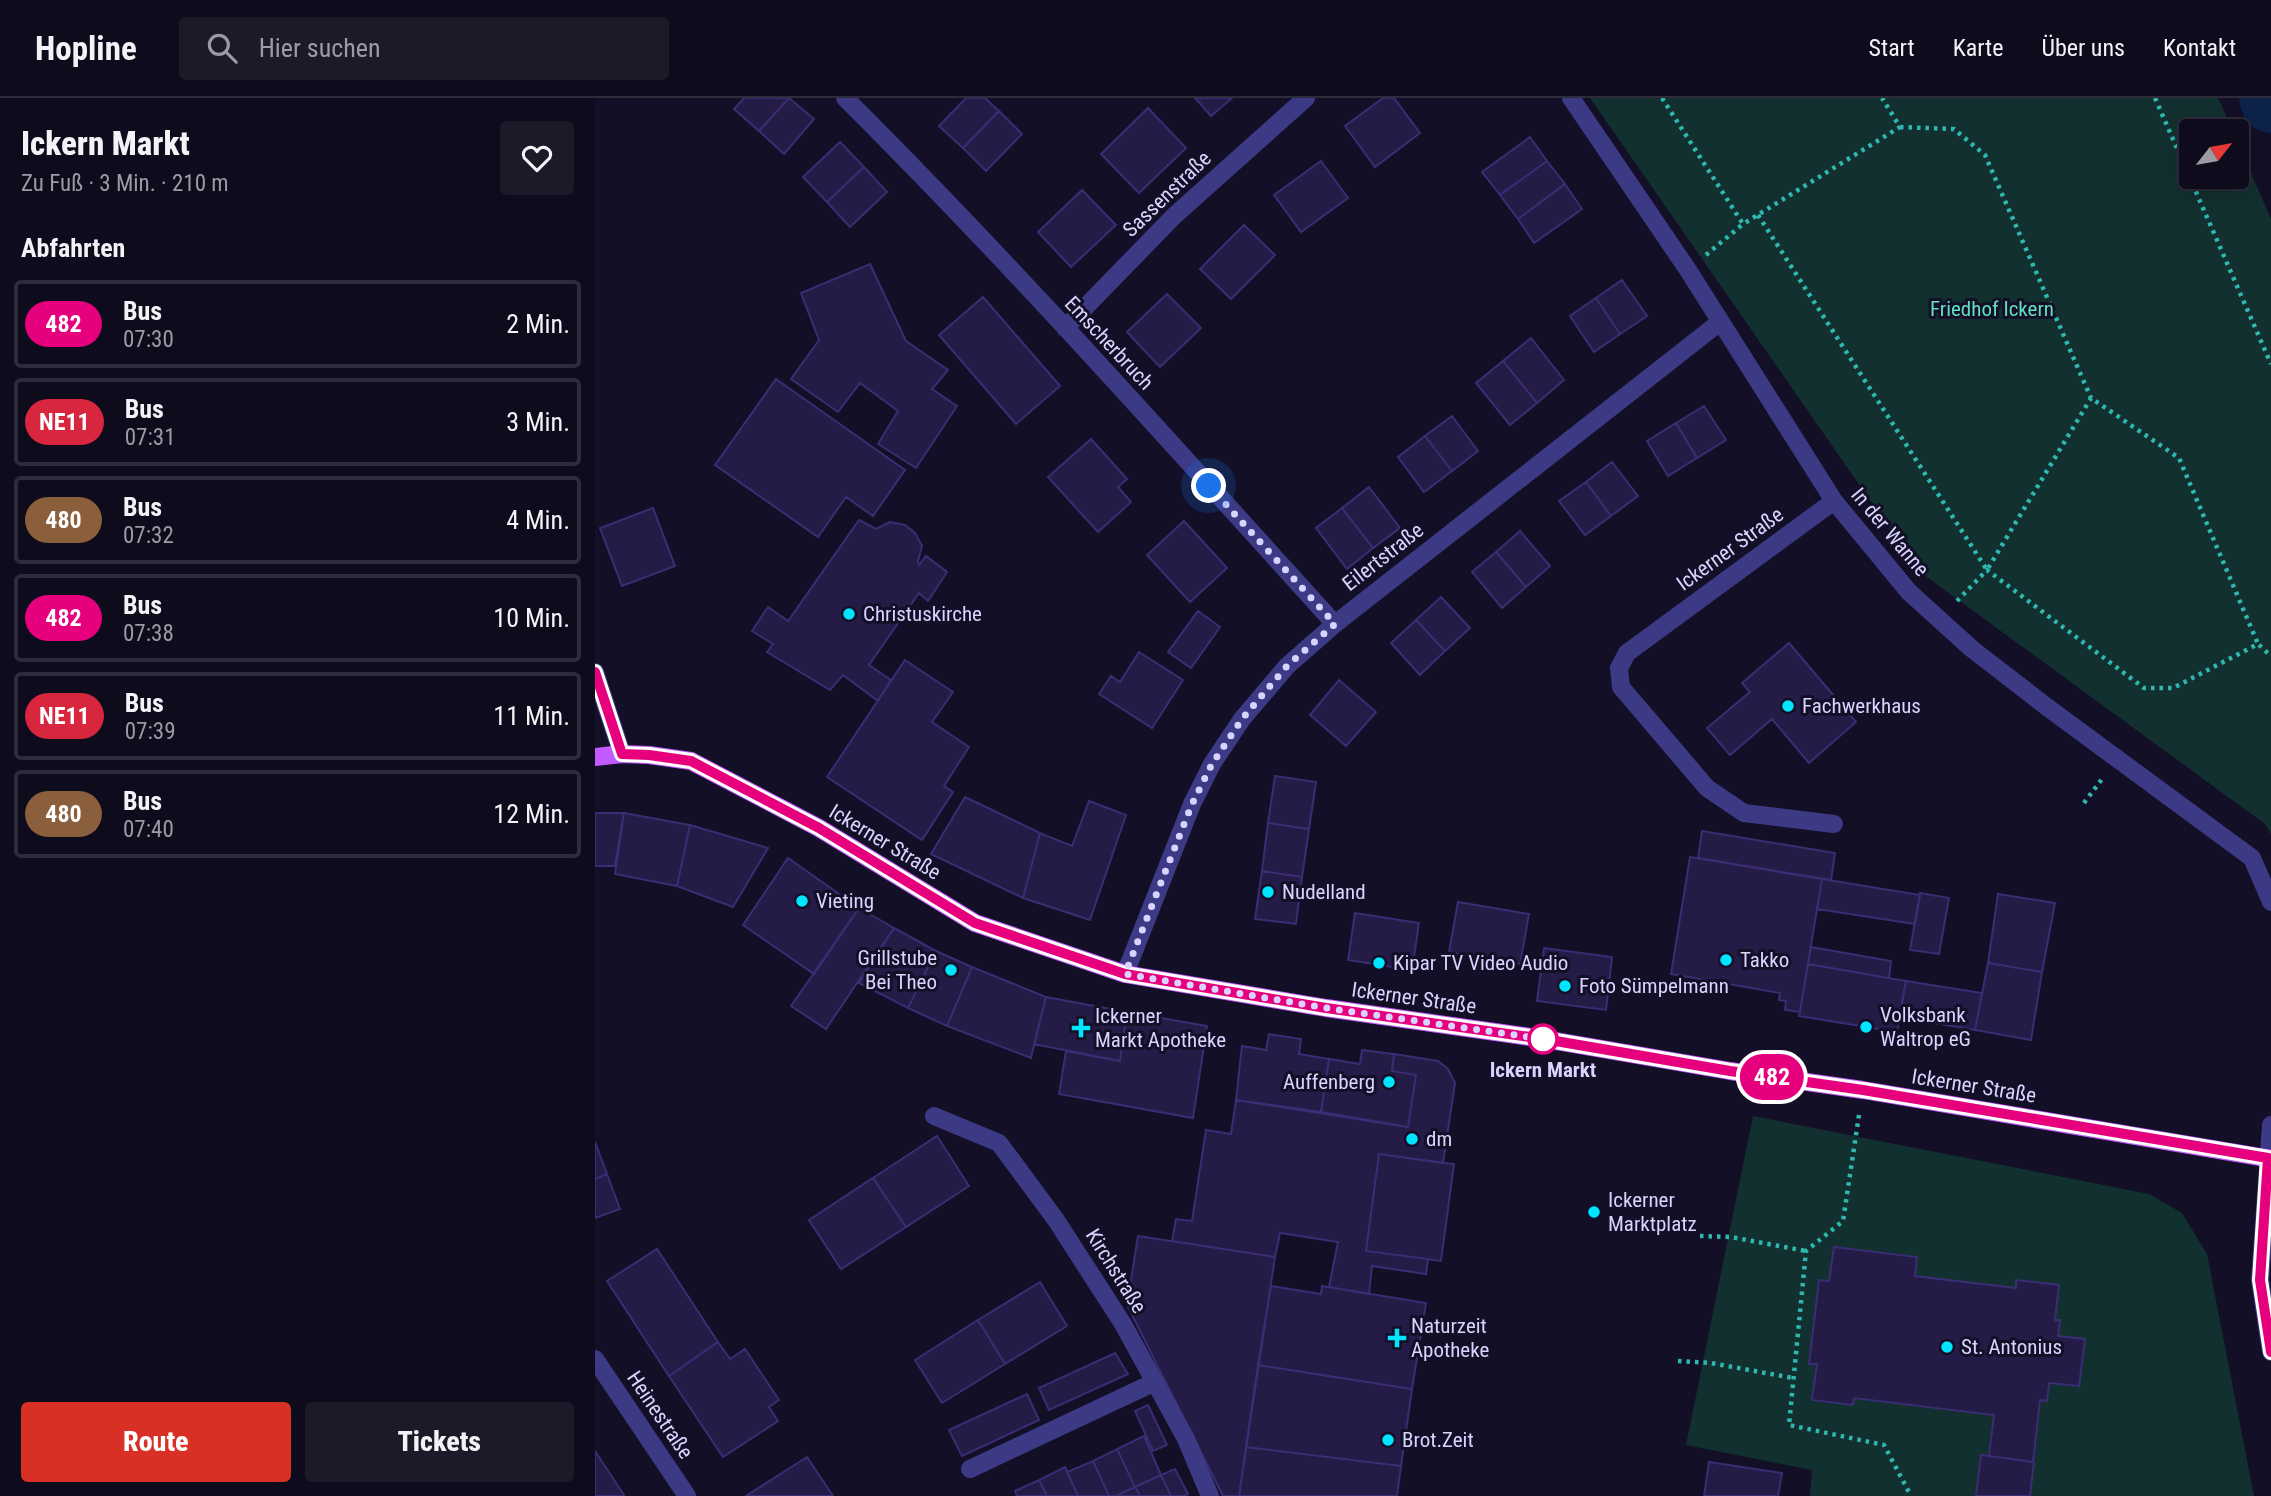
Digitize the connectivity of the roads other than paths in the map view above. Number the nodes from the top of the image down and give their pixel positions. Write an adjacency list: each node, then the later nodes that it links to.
1 (845, 98): 5 (street, Emscherbruch)
2 (1306, 98): 5 (street, Sassenstraße)
3 (1571, 98): 4 (street, In der Wanne)
4 (1720, 322): 6 (street, In der Wanne); 7 (street, Eilertstraße)
5 (1065, 328): 7 (street, Emscherbruch)
6 (1833, 501): 11 (street, Ickerner Straße); 12 (street, In der Wanne)
7 (1335, 624): 13 (street, Eilertstraße)
8 (595, 672): 9 (street)
9 (622, 754): 10 (main road, Ickerner Straße); 13 (main road, Ickerner Straße)
10 (595, 757)
11 (1833, 824)
12 (2271, 902)
13 (1125, 974): 16 (main road, Ickerner Straße)
14 (934, 1116): 19 (street, Kirchstraße)
15 (2271, 1125): 16 (street)
16 (2269, 1158): 17 (street)
17 (2271, 1352)
18 (595, 1359): 21 (street, Heinestraße)
19 (1154, 1382): 20 (street); 22 (street, Kirchstraße)
20 (970, 1469)
21 (687, 1496)
22 (1210, 1496)

